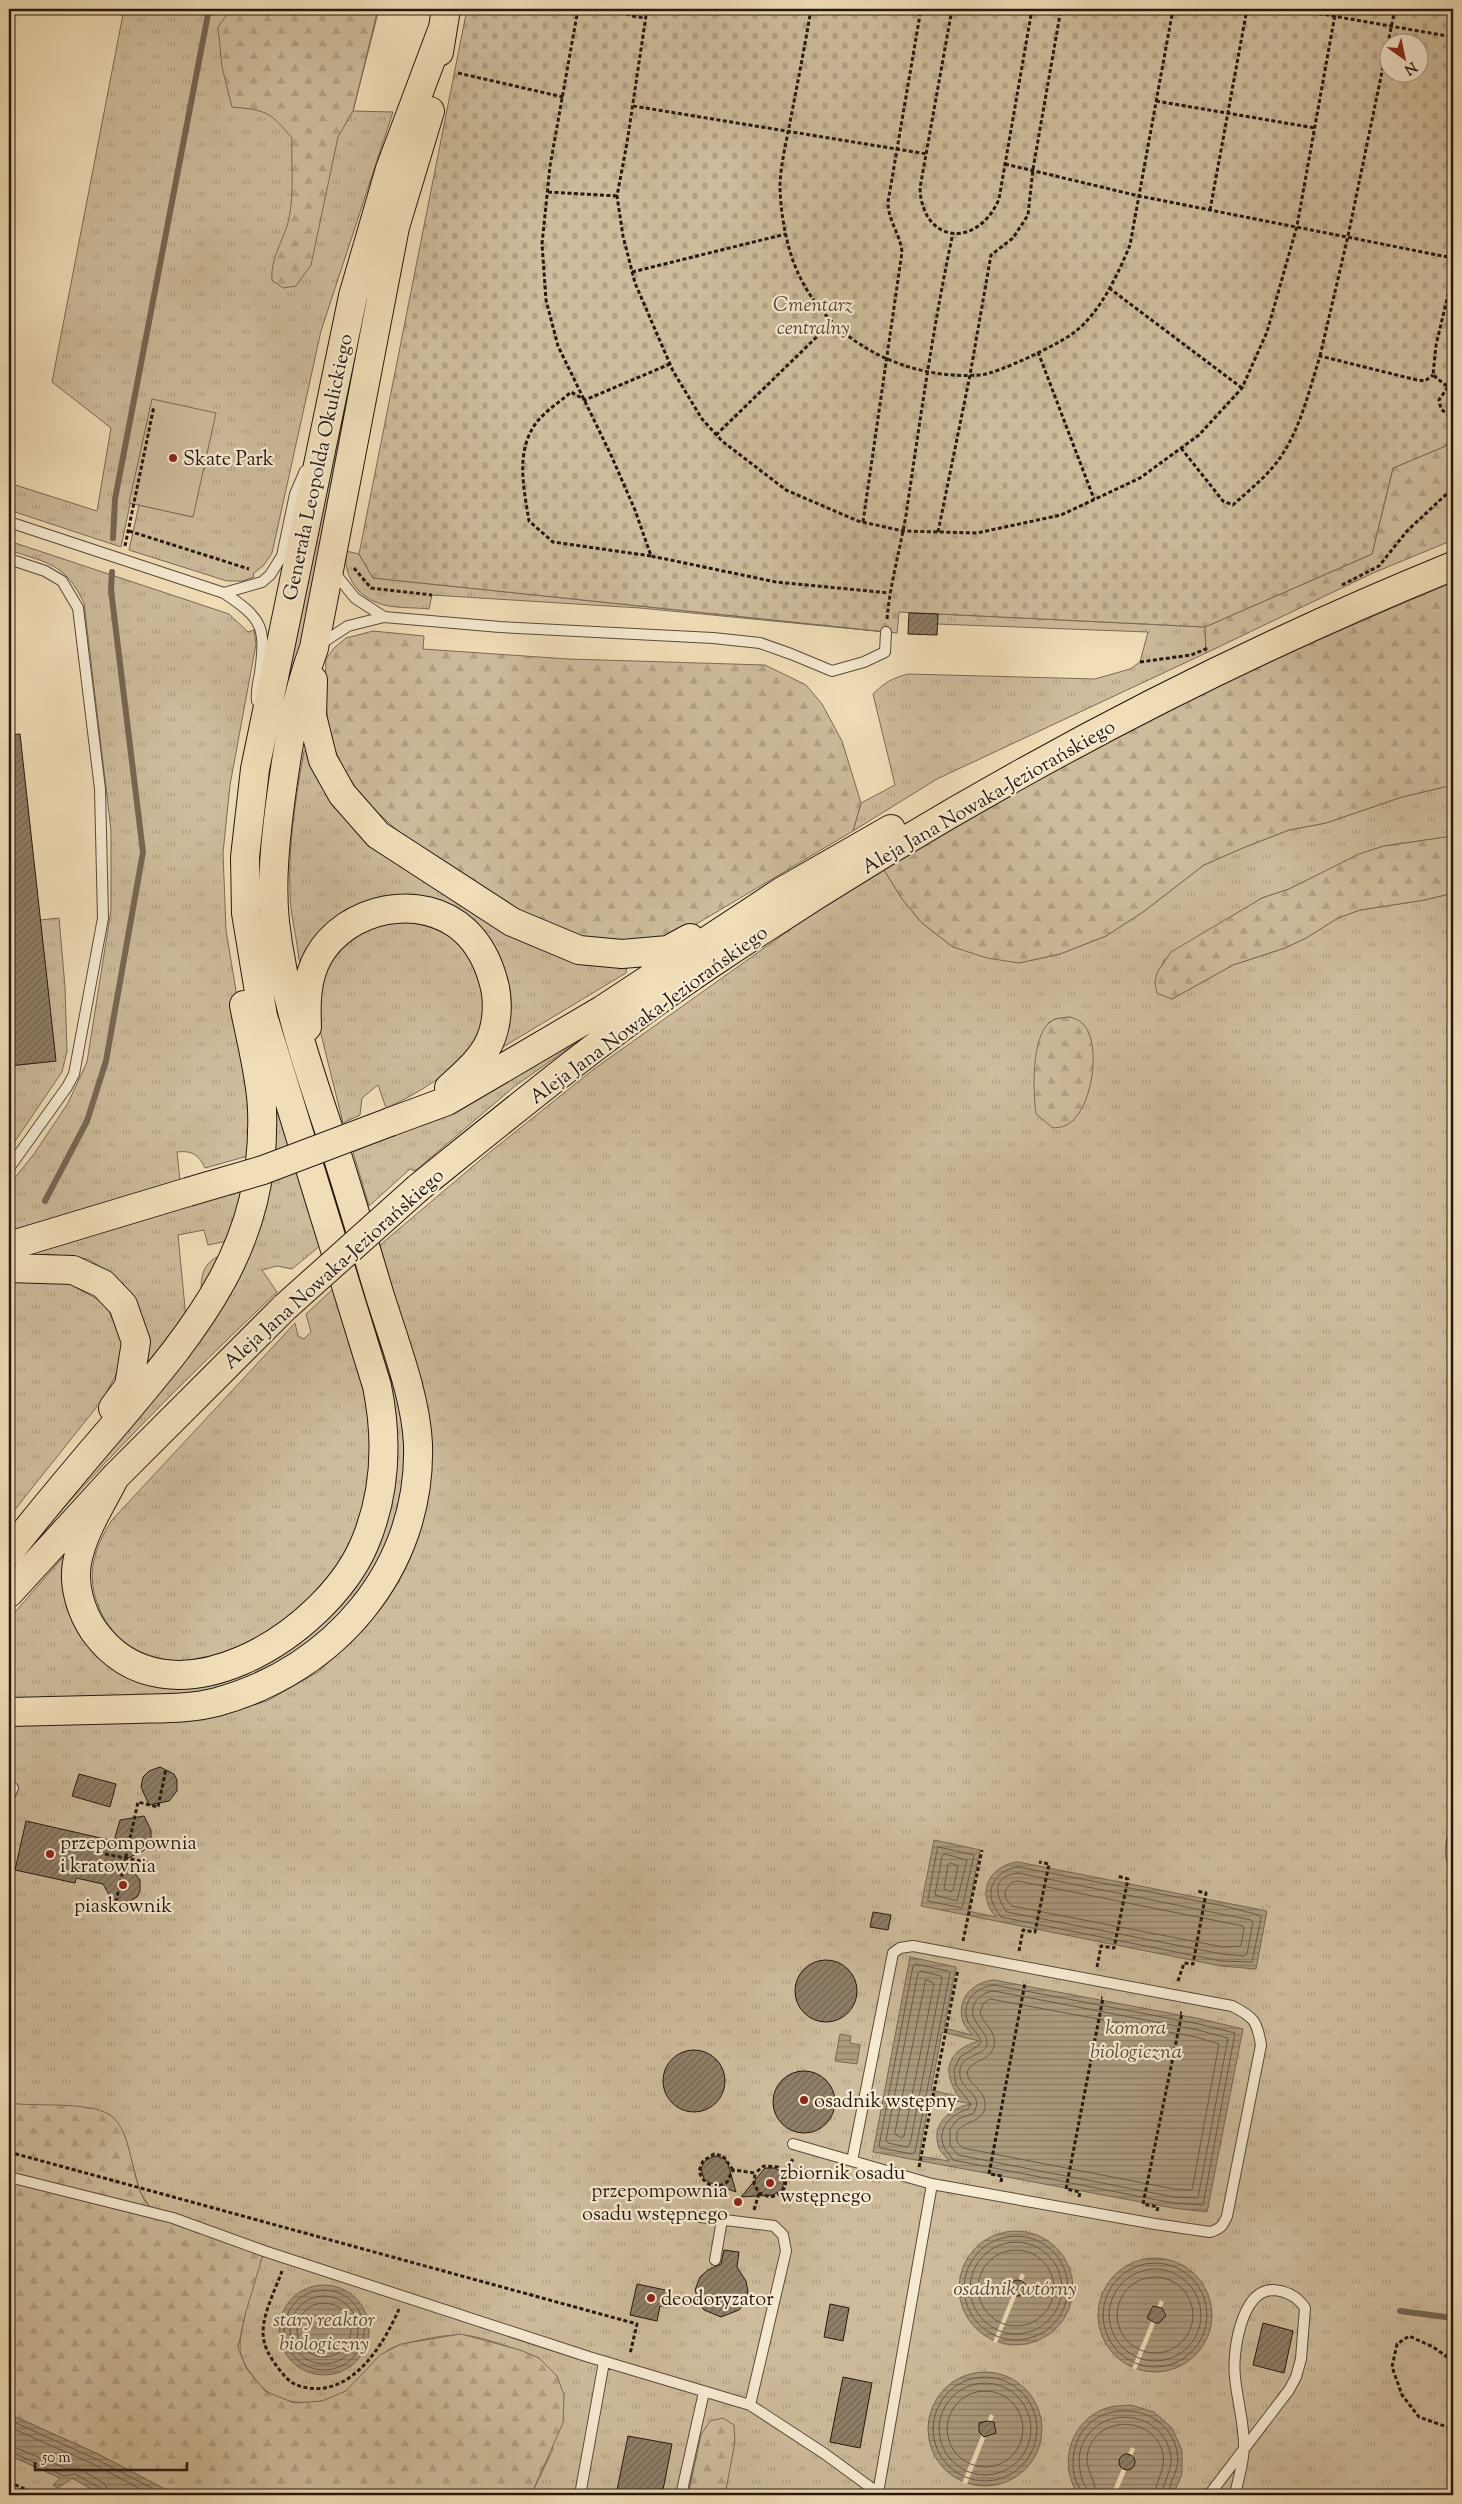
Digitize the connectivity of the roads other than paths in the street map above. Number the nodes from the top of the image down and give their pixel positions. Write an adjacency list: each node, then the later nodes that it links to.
1 (443, 21): 2 (main road, Generała Leopolda Okulickiego); 5 (main road, Generała Leopolda Okulickiego)
2 (325, 426): 7 (lane); 11 (main road, Generała Leopolda Okulickiego)
3 (9, 522): 7 (lane)
4 (9, 559): 17 (lane)
5 (341, 563): 8 (lane, Generała Leopolda Okulickiego); 10 (main road, Generała Leopolda Okulickiego)
6 (1453, 566): 12 (main road, Aleja Jana Nowaka-Jeziorańskiego)
7 (224, 593): 11 (lane)
8 (384, 617): 9 (lane, Generała Leopolda Okulickiego); 10 (lane, Generała Leopolda Okulickiego)
9 (886, 632)
10 (314, 648): 13 (main road); 16 (main road)
11 (262, 736): 14 (main road, Generała Leopolda Okulickiego)
12 (1007, 780): 13 (main road); 20 (main road, Aleja Jana Nowaka-Jeziorańskiego, bridge)
13 (781, 892): 15 (main road)
14 (246, 913): 20 (main road); 21 (main road)
15 (390, 1122): 16 (main road); 18 (main road, bridge)
16 (329, 1131): 24 (main road)
17 (9, 1168)
18 (9, 1246)
19 (9, 1268): 21 (main road)
20 (115, 1477): 23 (main road, Aleja Jana Nowaka-Jeziorańskiego)
21 (52, 1498): 22 (main road)
22 (9, 1552)
23 (9, 1594)
24 (9, 1712)
25 (794, 2149): 26 (lane)
26 (852, 2161): 28 (lane); 28 (lane)
27 (9, 2177): 32 (lane)
28 (932, 2184): 36 (lane)
29 (700, 2217): 30 (lane)
30 (722, 2220): 31 (lane); 34 (lane)
31 (715, 2260)
32 (604, 2362): 33 (lane); 37 (lane)
33 (704, 2392): 34 (lane); 38 (lane)
34 (750, 2405): 36 (lane)
35 (1244, 2448): 35 (lane); 39 (lane); 40 (lane)
36 (880, 2494)
37 (580, 2495)
38 (681, 2495)
39 (1209, 2495)
40 (1235, 2495)

